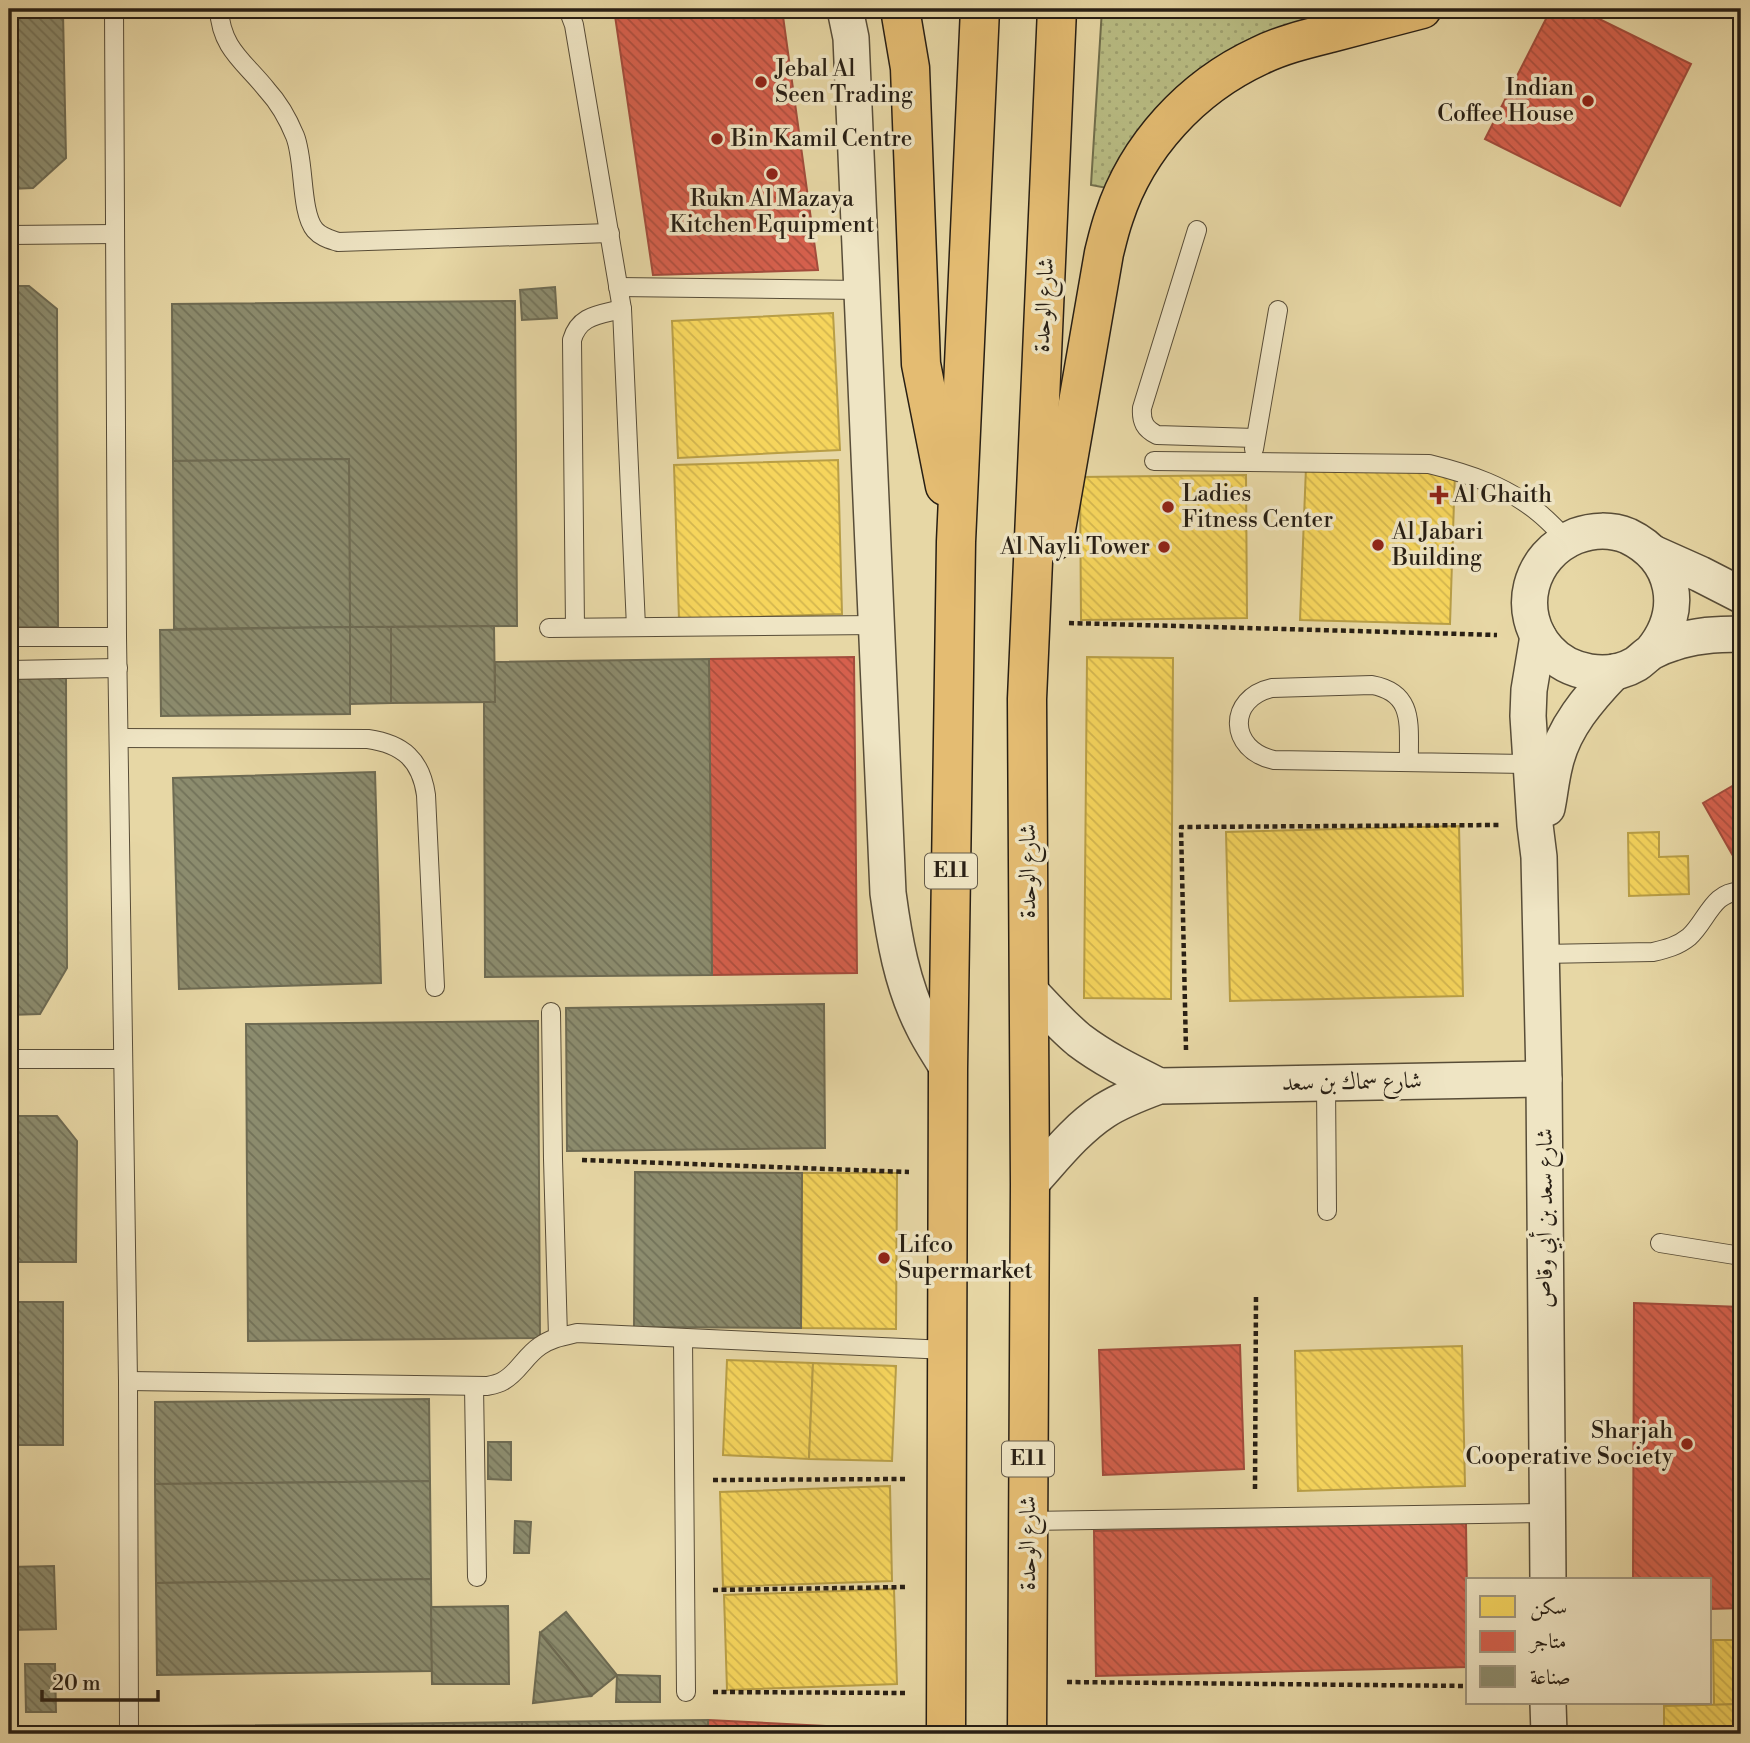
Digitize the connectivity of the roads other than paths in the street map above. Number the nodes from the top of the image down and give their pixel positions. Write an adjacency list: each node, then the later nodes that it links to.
1 (114, 9): 11 (lane)
2 (219, 9): 10 (lane)
3 (568, 9): 10 (lane)
4 (845, 9): 14 (street)
5 (900, 9): 21 (highway)
6 (980, 9): 21 (highway, E11)
7 (1057, 9): 36 (highway, شارع الوحدة / E11)
8 (1422, 9): 36 (highway)
9 (1197, 230): 17 (lane)
10 (610, 233): 13 (lane)
11 (115, 234): 12 (lane); 31 (lane)
12 (9, 235)
13 (618, 287): 14 (lane); 15 (lane)
14 (862, 290): 24 (street)
15 (622, 309): 25 (lane); 26 (lane)
16 (1278, 310): 17 (lane)
17 (1255, 438): 19 (lane)
18 (1154, 461): 19 (lane)
19 (1251, 463): 20 (lane)
20 (1567, 540): 22 (street); 29 (street)
21 (956, 542): 48 (highway, E11)
22 (1653, 553): 23 (street); 32 (street)
23 (1741, 595)
24 (877, 625): 26 (lane); 48 (street)
25 (575, 627): 26 (lane); 27 (lane)
26 (636, 627)
27 (549, 628)
28 (1741, 634): 32 (street)
29 (1538, 636): 35 (street); 39 (street, شارع سعد بن أبي وقاص)
30 (9, 637): 31 (lane)
31 (117, 637): 33 (lane)
32 (1652, 651): 35 (street)
33 (118, 668): 34 (lane); 37 (lane)
34 (9, 670)
35 (1614, 672): 40 (street, شارع سعد بن أبي وقاص)
36 (1027, 699): 44 (highway, شارع الوحدة / E11)
37 (119, 738): 43 (lane); 47 (lane)
38 (1409, 762): 38 (lane); 39 (lane)
39 (1531, 764): 40 (street, شارع سعد بن أبي وقاص)
40 (1537, 841): 42 (street, شارع سعد بن أبي وقاص)
41 (1741, 892): 42 (lane)
42 (1541, 954): 49 (street, شارع سعد بن أبي وقاص)
43 (435, 987)
44 (1029, 990): 51 (street, شارع سماك بن سعد); 52 (highway, شارع الوحدة / E11)
45 (551, 1012): 56 (lane)
46 (9, 1059): 47 (lane)
47 (122, 1059): 59 (lane)
48 (948, 1069): 58 (highway, E11)
49 (1544, 1079): 50 (street, شارع سماك بن سعد); 61 (street, شارع سعد بن أبي وقاص)
50 (1326, 1083): 51 (street, شارع سماك بن سعد); 53 (lane)
51 (1173, 1086): 52 (street, شارع سماك بن سعد)
52 (1030, 1184): 62 (highway, شارع الوحدة / E11)
53 (1327, 1211)
54 (1661, 1243): 55 (lane)
55 (1741, 1256)
56 (558, 1337): 57 (lane); 60 (lane)
57 (683, 1338): 58 (lane); 65 (lane)
58 (947, 1350): 68 (highway, E11)
59 (128, 1381): 60 (lane); 67 (lane)
60 (474, 1386): 63 (lane)
61 (1548, 1513): 62 (lane); 64 (street, شارع سعد بن أبي وقاص)
62 (1028, 1521): 69 (highway, شارع الوحدة / E11)
63 (477, 1577)
64 (1548, 1578)
65 (686, 1692)
66 (1548, 1704): 70 (street)
67 (129, 1734)
68 (946, 1734)
69 (1027, 1734)
70 (1549, 1734)

